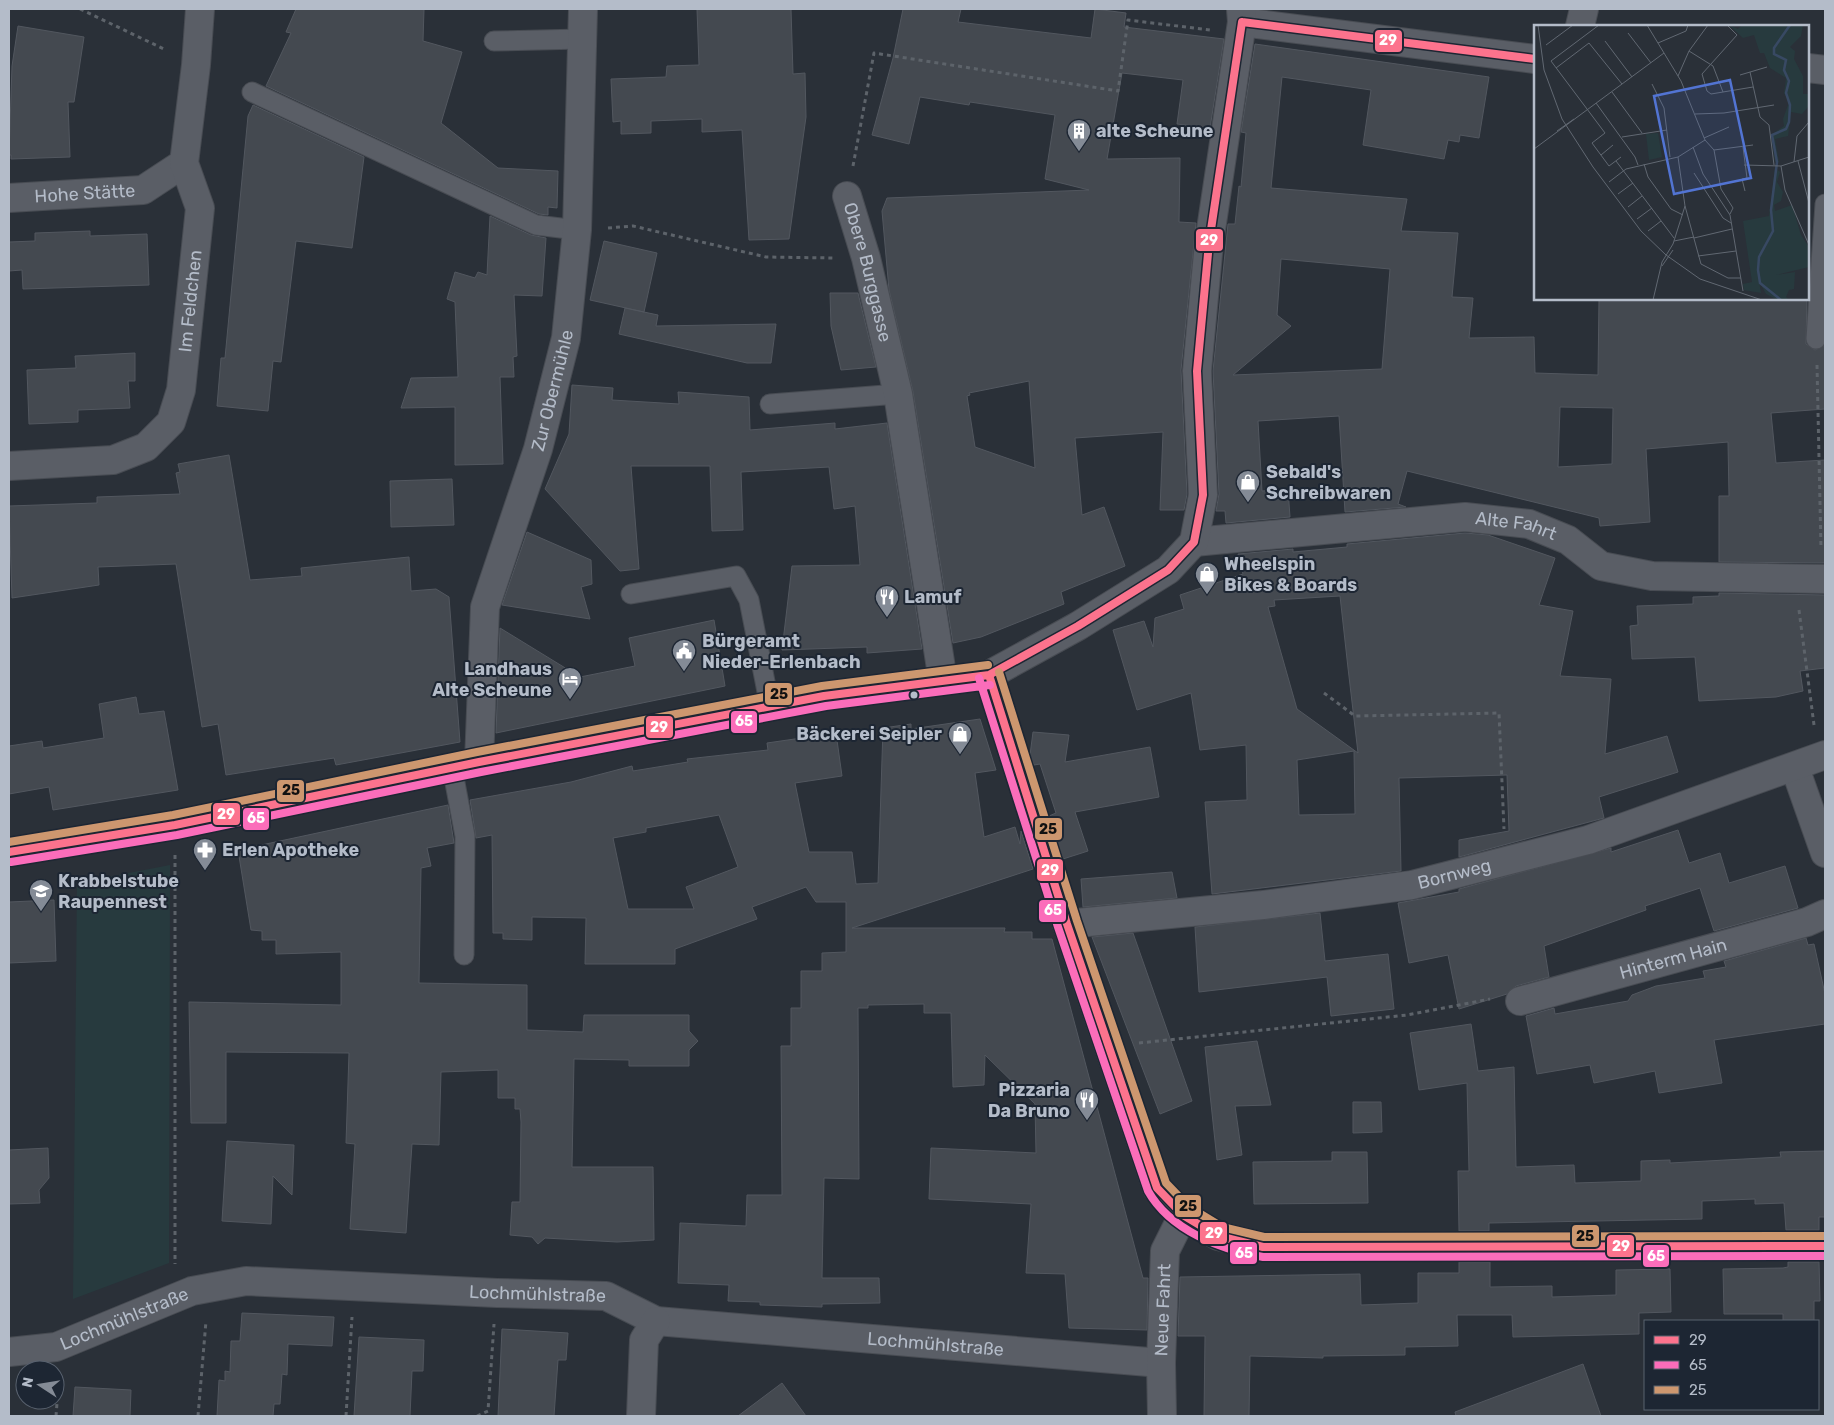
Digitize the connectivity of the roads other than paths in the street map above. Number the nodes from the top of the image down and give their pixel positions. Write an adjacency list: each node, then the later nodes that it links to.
1 (200, 9): 12 (street, Im Feldchen)
2 (583, 9): 6 (street, Zur Obermühle)
3 (1584, 9): 5 (street)
4 (1241, 22): 8 (street); 21 (street)
5 (1580, 25)
6 (581, 39): 7 (lane); 16 (street, Zur Obermühle)
7 (494, 41)
8 (1534, 59)
9 (1809, 68): 10 (street)
10 (1825, 70)
11 (252, 92): 16 (lane)
12 (184, 163): 14 (street, Hohe Stätte); 20 (street, Im Feldchen)
13 (847, 196): 18 (street, Obere Burggasse)
14 (9, 198)
15 (1825, 204): 17 (lane)
16 (577, 230): 28 (street, Zur Obermühle)
17 (1816, 339)
18 (898, 394): 19 (lane); 25 (street, Obere Burggasse)
19 (770, 404)
20 (9, 466)
21 (1194, 542): 22 (street, Alte Fahrt); 24 (street)
22 (1824, 579)
23 (631, 594): 26 (lane)
24 (989, 675): 25 (street); 33 (street)
25 (943, 681): 26 (street)
26 (770, 707): 28 (street)
27 (1813, 760): 31 (street); 33 (street, Bornweg)
28 (479, 762): 29 (street)
29 (452, 768): 30 (street); 34 (lane)
30 (9, 852)
31 (1825, 853)
32 (1825, 914): 35 (street, Hinterm Hain)
33 (1067, 924): 36 (street)
34 (464, 955)
35 (1520, 1001)
36 (1184, 1214): 37 (street); 40 (street, Neue Fahrt)
37 (1825, 1246)
38 (656, 1321): 39 (street, Lochmühlstraße); 40 (street, Lochmühlstraße); 41 (street)
39 (9, 1352)
40 (1160, 1363): 42 (street, Neue Fahrt)
41 (641, 1416)
42 (1162, 1416)

